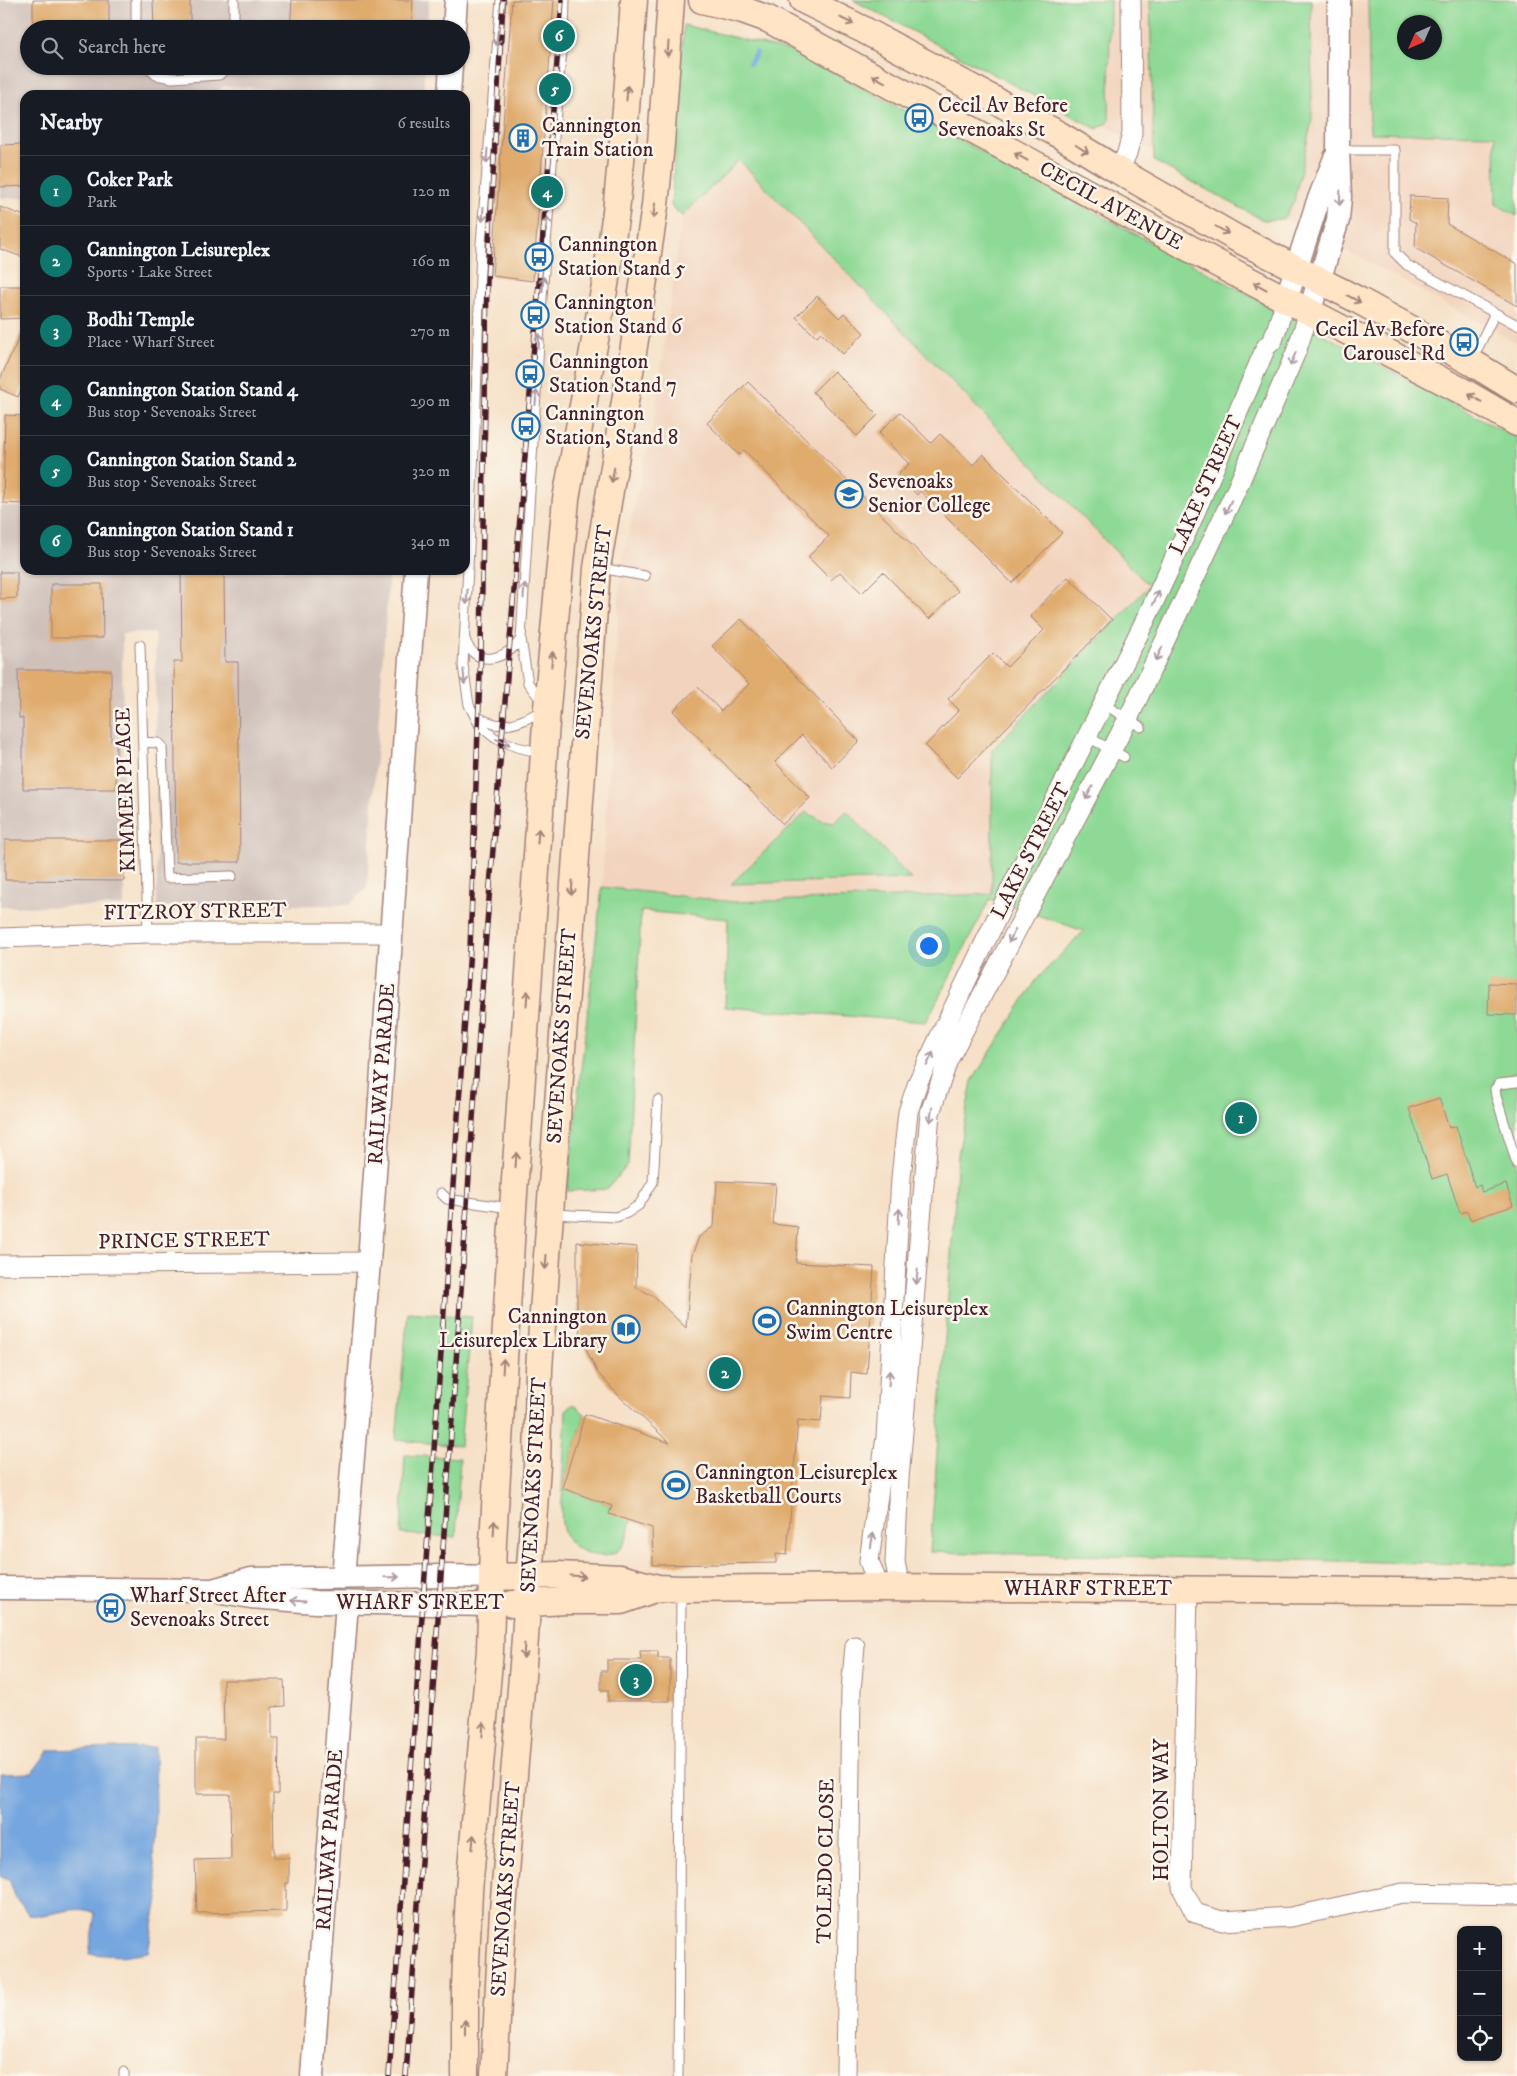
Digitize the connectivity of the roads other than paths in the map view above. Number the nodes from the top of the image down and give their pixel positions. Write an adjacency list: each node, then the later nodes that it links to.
1 (136, 0): 12 (lane)
2 (234, 0): 13 (lane)
3 (456, 0): 14 (street)
4 (501, 0): 31 (lane, one-way to 31)
5 (564, 0): 37 (lane, one-way to 5)
6 (634, 0): 30 (main road, SEVENOAKS STREET, one-way to 6)
7 (671, 0): 32 (main road, SEVENOAKS STREET, one-way to 32)
8 (702, 0): 23 (main road, CECIL AVENUE, one-way to 8)
9 (803, 0): 20 (main road, CECIL AVENUE, one-way to 20)
10 (1131, 0): 20 (street)
11 (1339, 0): 19 (street, LAKE STREET)
12 (136, 20)
13 (234, 20)
14 (455, 20)
15 (156, 75): 16 (lane)
16 (219, 75)
17 (450, 75): 18 (street)
18 (449, 90)
19 (1338, 150): 21 (street, LAKE STREET); 22 (street, LAKE STREET, one-way to 22); 25 (lane)
20 (1118, 171): 21 (main road, CECIL AVENUE, one-way to 21)
21 (1296, 268): 22 (main road, CECIL AVENUE); 23 (street, LAKE STREET)
22 (1319, 280): 24 (street, LAKE STREET); 27 (main road, CECIL AVENUE, one-way to 27)
23 (1286, 300): 24 (main road, CECIL AVENUE); 39 (street, LAKE STREET, one-way to 23)
24 (1309, 312): 29 (main road, CECIL AVENUE, one-way to 24); 42 (street, LAKE STREET, one-way to 42)
25 (1495, 313): 26 (lane); 27 (lane)
26 (1517, 325)
27 (1471, 362): 28 (main road, CECIL AVENUE)
28 (1517, 390)
29 (1517, 423)
30 (563, 532): 32 (main road); 40 (main road, SEVENOAKS STREET, one-way to 30)
31 (470, 534)
32 (597, 568): 35 (lane); 47 (main road, SEVENOAKS STREET)
33 (416, 575): 49 (street, RAILWAY PARADE)
34 (468, 575): 36 (lane, one-way to 36)
35 (645, 576)
36 (464, 639): 37 (lane); 41 (lane, one-way to 41)
37 (521, 639): 40 (lane)
38 (140, 645): 44 (lane, KIMMER PLACE)
39 (1104, 704): 42 (lane); 43 (street, LAKE STREET)
40 (547, 708): 41 (lane); 45 (main road, SEVENOAKS STREET)
41 (473, 713): 45 (lane, one-way to 45)
42 (1135, 723): 46 (street, LAKE STREET)
43 (1088, 737): 46 (lane); 63 (street, LAKE STREET, one-way to 43)
44 (143, 742): 48 (lane); 50 (lane, KIMMER PLACE)
45 (544, 753): 47 (main road); 56 (main road, SEVENOAKS STREET, one-way to 45)
46 (1118, 754): 63 (street, LAKE STREET, one-way to 63)
47 (581, 769): 57 (main road, SEVENOAKS STREET, one-way to 57)
48 (232, 876)
49 (391, 933): 50 (street, FITZROY STREET); 58 (street, RAILWAY PARADE)
50 (148, 934): 51 (street, FITZROY STREET)
51 (0, 938)
52 (1517, 1082): 54 (lane)
53 (658, 1100): 57 (lane)
54 (1517, 1164)
55 (441, 1193): 56 (lane)
56 (513, 1209): 61 (main road, SEVENOAKS STREET, one-way to 56)
57 (550, 1214): 60 (main road, SEVENOAKS STREET, one-way to 60)
58 (369, 1262): 59 (street, PRINCE STREET); 62 (street, RAILWAY PARADE)
59 (0, 1265)
60 (530, 1575): 61 (main road, WHARF STREET); 65 (main road, WHARF STREET, one-way to 65); 70 (main road, SEVENOAKS STREET)
61 (492, 1577): 62 (street, WHARF STREET, one-way to 61); 71 (main road, SEVENOAKS STREET)
62 (343, 1578): 67 (street, WHARF STREET)
63 (890, 1587): 65 (main road, WHARF STREET); 66 (main road, WHARF STREET)
64 (0, 1588): 67 (street, WHARF STREET)
65 (670, 1589): 70 (main road, WHARF STREET); 77 (lane)
66 (1188, 1589): 68 (main road, WHARF STREET); 73 (street, HOLTON WAY)
67 (211, 1590): 69 (street, WHARF STREET, one-way to 67)
68 (1517, 1592)
69 (347, 1603): 71 (street, WHARF STREET); 74 (street, RAILWAY PARADE)
70 (528, 1603): 71 (main road, WHARF STREET); 76 (main road, SEVENOAKS STREET, one-way to 76)
71 (491, 1604): 75 (main road, SEVENOAKS STREET, one-way to 71)
72 (855, 1646): 78 (street, TOLEDO CLOSE)
73 (1517, 1895)
74 (312, 2076)
75 (465, 2076)
76 (494, 2076)
77 (678, 2076)
78 (846, 2076)

